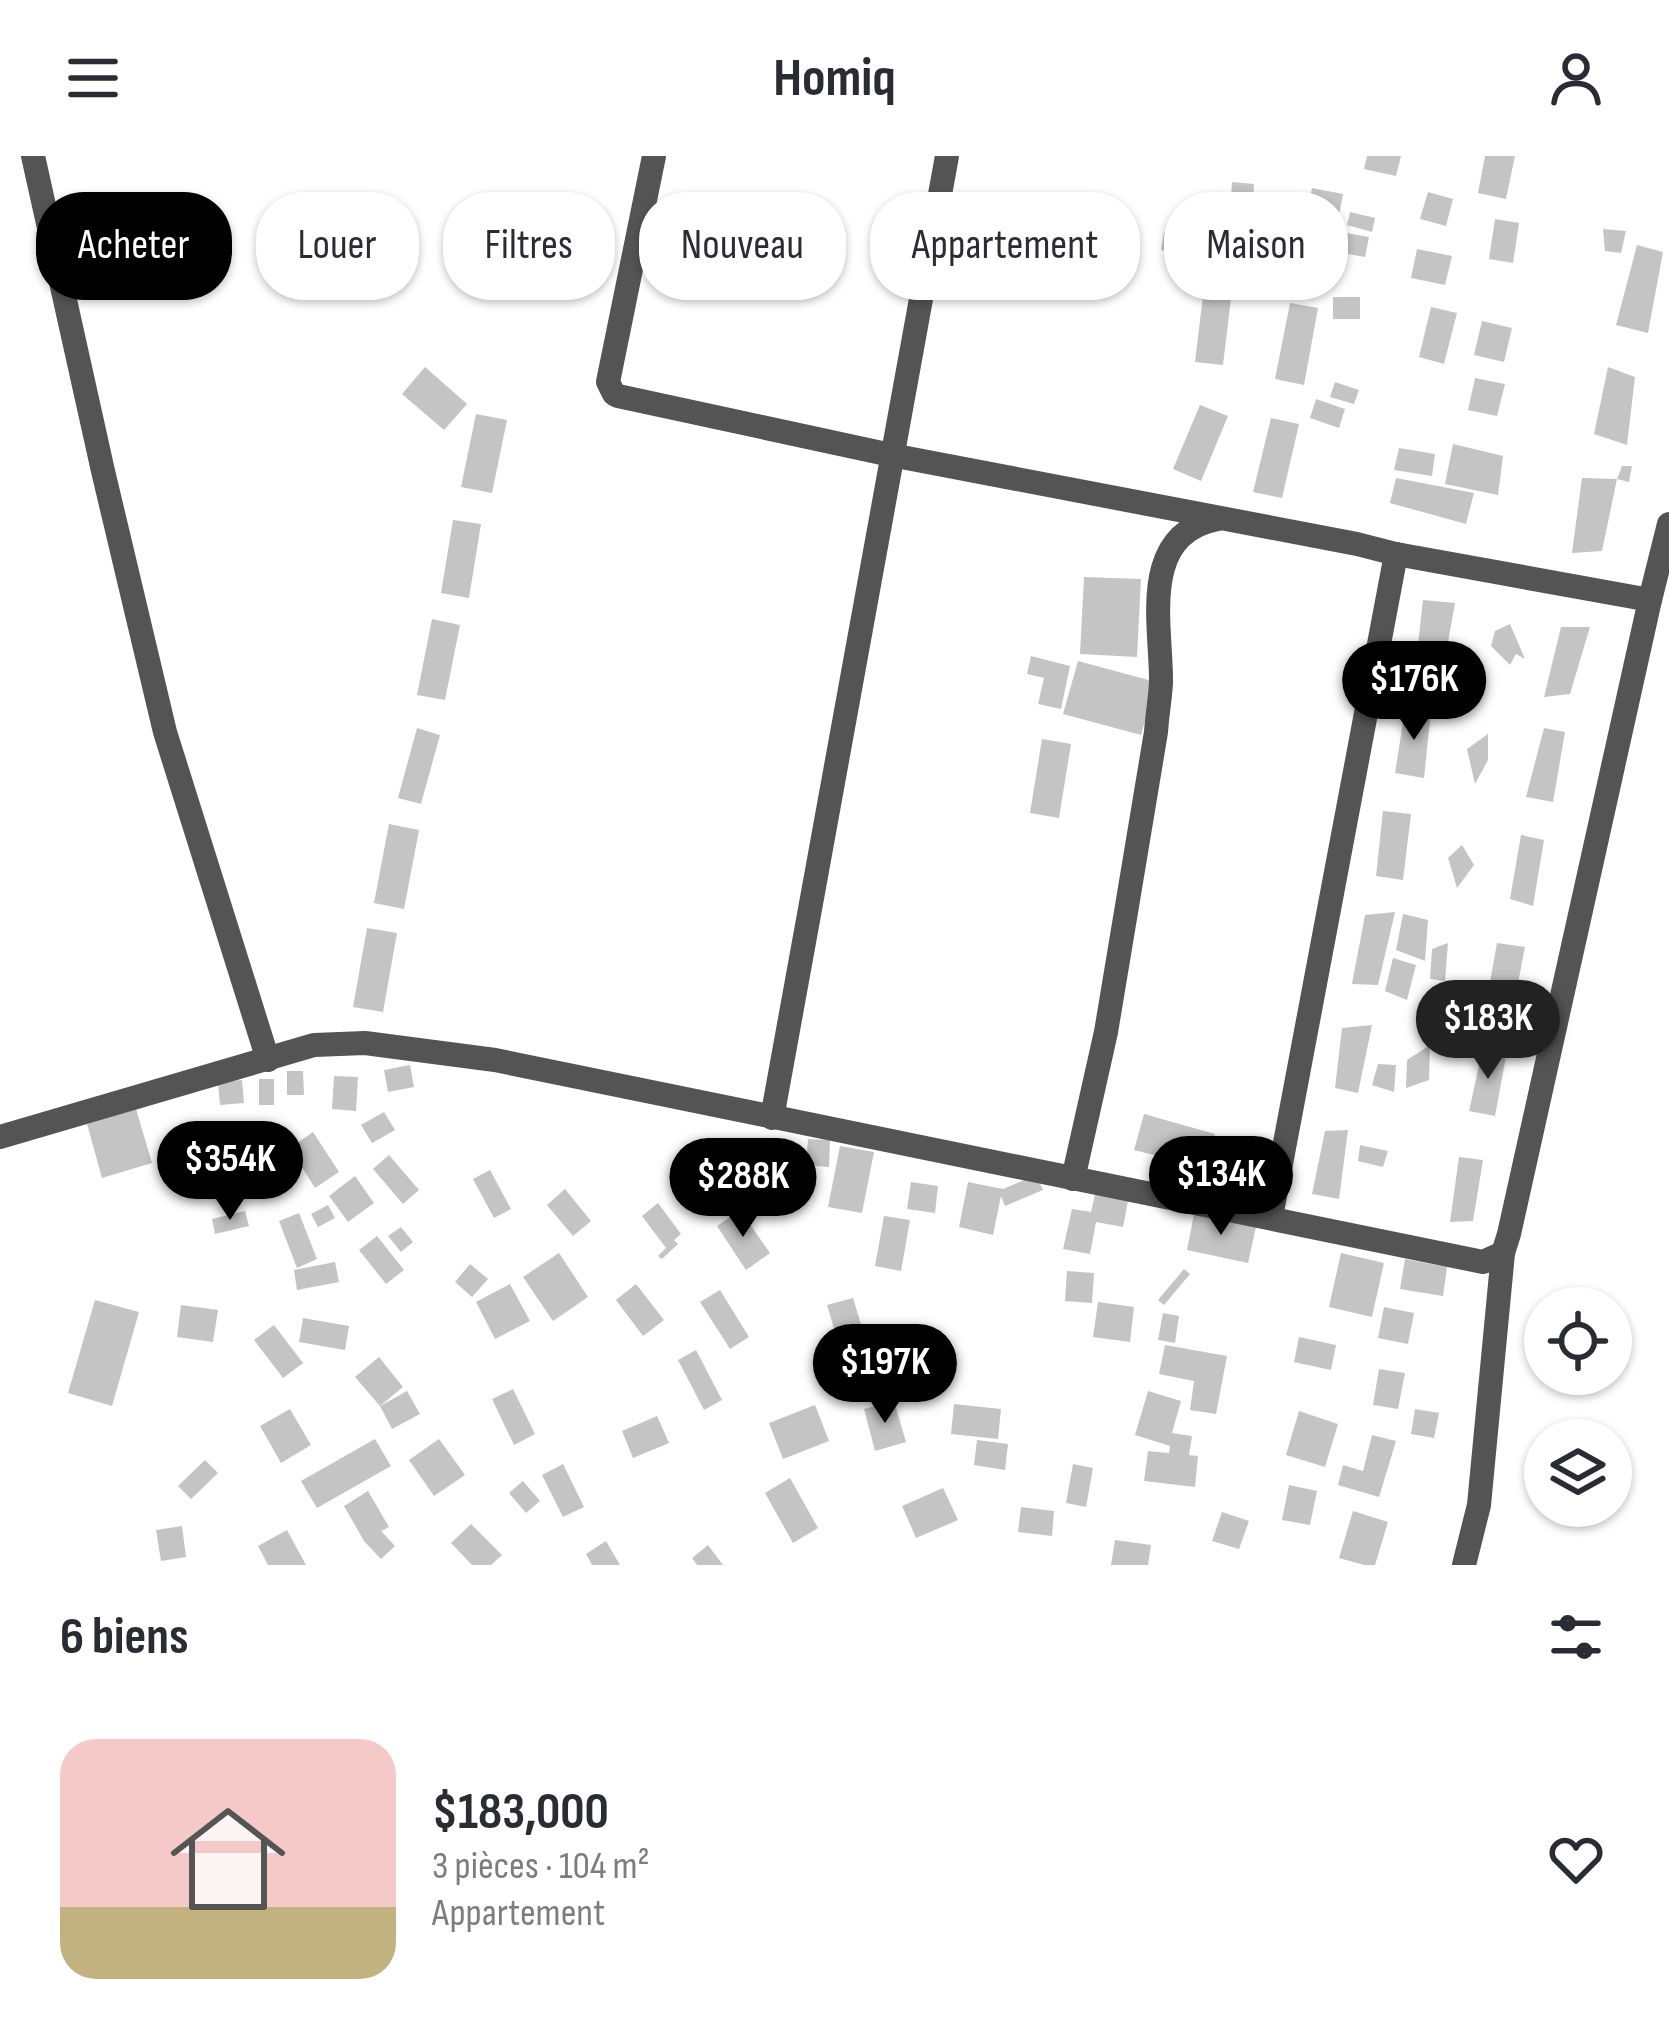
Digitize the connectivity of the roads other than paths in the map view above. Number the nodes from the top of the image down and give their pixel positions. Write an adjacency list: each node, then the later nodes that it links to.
1 (33, 156): 9 (street)
2 (654, 156): 4 (street)
3 (947, 156): 4 (street)
4 (891, 455): 5 (street); 10 (street)
5 (1220, 519): 7 (street); 12 (street)
6 (1669, 524): 8 (street)
7 (1396, 554): 8 (street); 13 (street)
8 (1650, 600): 14 (street)
9 (268, 1060): 10 (street); 11 (street)
10 (772, 1118): 12 (street)
11 (0, 1137)
12 (1073, 1179): 13 (street)
13 (1271, 1217): 14 (street)
14 (1503, 1253): 15 (street)
15 (1463, 1565)

